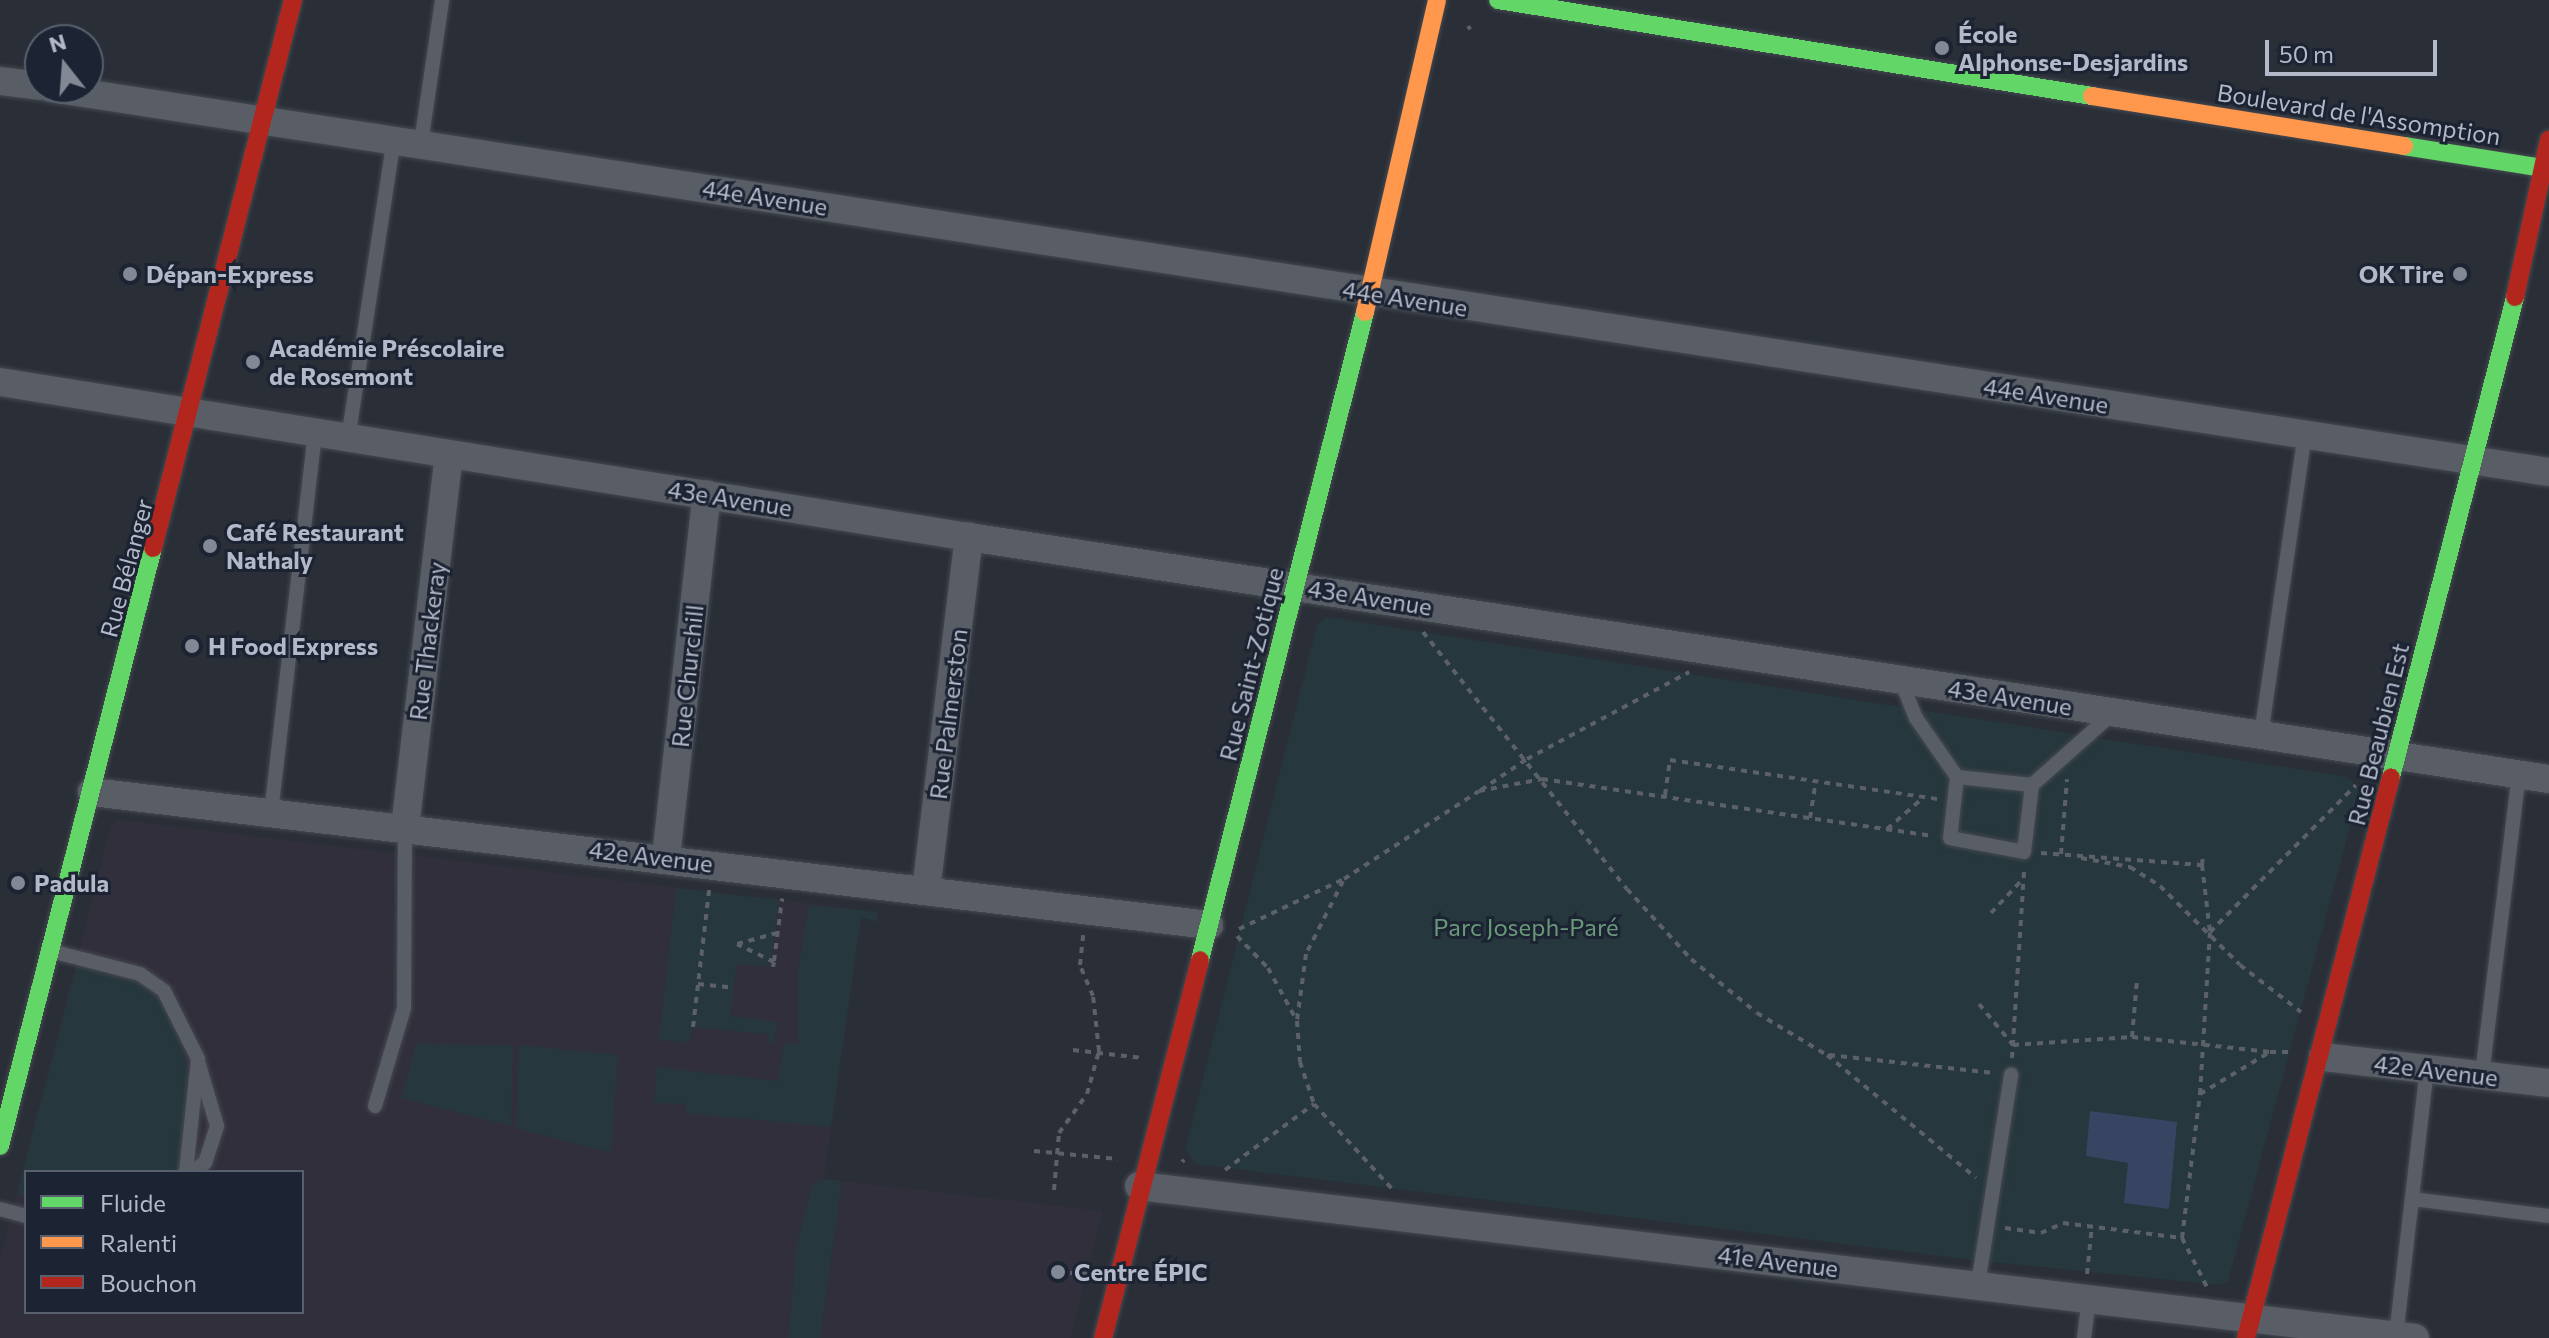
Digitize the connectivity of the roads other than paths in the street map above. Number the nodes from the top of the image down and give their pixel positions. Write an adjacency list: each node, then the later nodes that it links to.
1 (293, 0): 8 (street, Rue Bélanger)
2 (442, 0): 9 (lane)
3 (1437, 0): 12 (street, Rue Saint-Zotique)
4 (1498, 0): 11 (street, Boulevard de l'Assomption)
5 (0, 81): 6 (street)
6 (24, 84)
7 (104, 96): 8 (street, 44e Avenue)
8 (262, 118): 9 (street, 44e Avenue); 14 (street, Rue Bélanger)
9 (407, 140): 12 (street, 44e Avenue); 17 (lane)
10 (2549, 140): 11 (street, Rue Beaubien Est)
11 (2547, 169): 19 (street, Rue Beaubien Est)
12 (1370, 293): 15 (street, 44e Avenue); 23 (street, Rue Saint-Zotique)
13 (0, 382): 14 (street, 43e Avenue)
14 (191, 412): 16 (street, 43e Avenue); 32 (street, Rue Bélanger)
15 (2305, 434): 19 (street, 44e Avenue); 26 (lane)
16 (315, 435): 17 (street, 43e Avenue); 33 (lane)
17 (348, 439): 18 (street, 43e Avenue)
18 (449, 455): 21 (street, 43e Avenue); 34 (street, Rue Thackeray)
19 (2473, 460): 20 (street, 44e Avenue); 27 (street, Rue Beaubien Est)
20 (2549, 472)
21 (707, 494): 22 (street, 43e Avenue); 35 (street, Rue Churchill)
22 (969, 537): 23 (street, 43e Avenue); 36 (street, Rue Palmerston)
23 (1296, 585): 24 (street, 43e Avenue); 37 (street, Rue Saint-Zotique)
24 (1901, 681): 25 (street, 43e Avenue); 29 (lane)
25 (2114, 713): 26 (street, 43e Avenue); 31 (lane)
26 (2261, 735): 27 (street, 43e Avenue)
27 (2397, 755): 28 (street, 43e Avenue); 39 (street, Rue Beaubien Est)
28 (2519, 774): 30 (street, 43e Avenue); 43 (lane)
29 (1957, 777): 31 (lane); 31 (lane)
30 (2549, 779)
31 (2032, 785)
32 (92, 792): 33 (street, 42e Avenue); 38 (street, Rue Bélanger)
33 (271, 813): 34 (street, 42e Avenue)
34 (405, 828): 35 (street, 42e Avenue); 45 (lane)
35 (666, 857): 36 (street, 42e Avenue)
36 (926, 891): 37 (street, 42e Avenue)
37 (1209, 925): 49 (street, Rue Saint-Zotique)
38 (51, 951): 40 (lane); 46 (street, Rue Bélanger)
39 (2310, 1054): 41 (street, 42e Avenue); 56 (street, Rue Beaubien Est)
40 (198, 1059): 47 (lane); 48 (lane)
41 (2427, 1069): 43 (street, 42e Avenue); 50 (lane)
42 (2011, 1075): 54 (lane)
43 (2482, 1075): 44 (street, 42e Avenue)
44 (2549, 1083)
45 (375, 1106)
46 (0, 1146)
47 (188, 1170)
48 (192, 1170)
49 (1139, 1186): 54 (street, 41e Avenue); 58 (street, Rue Saint-Zotique)
50 (2412, 1199): 53 (lane); 57 (lane)
51 (0, 1209): 52 (lane)
52 (24, 1215)
53 (2549, 1216)
54 (1978, 1284): 55 (street, 41e Avenue)
55 (2088, 1286): 56 (street, 41e Avenue); 59 (lane)
56 (2248, 1328): 57 (street, 41e Avenue)
57 (2390, 1336)
58 (1103, 1338)
59 (2084, 1338)

